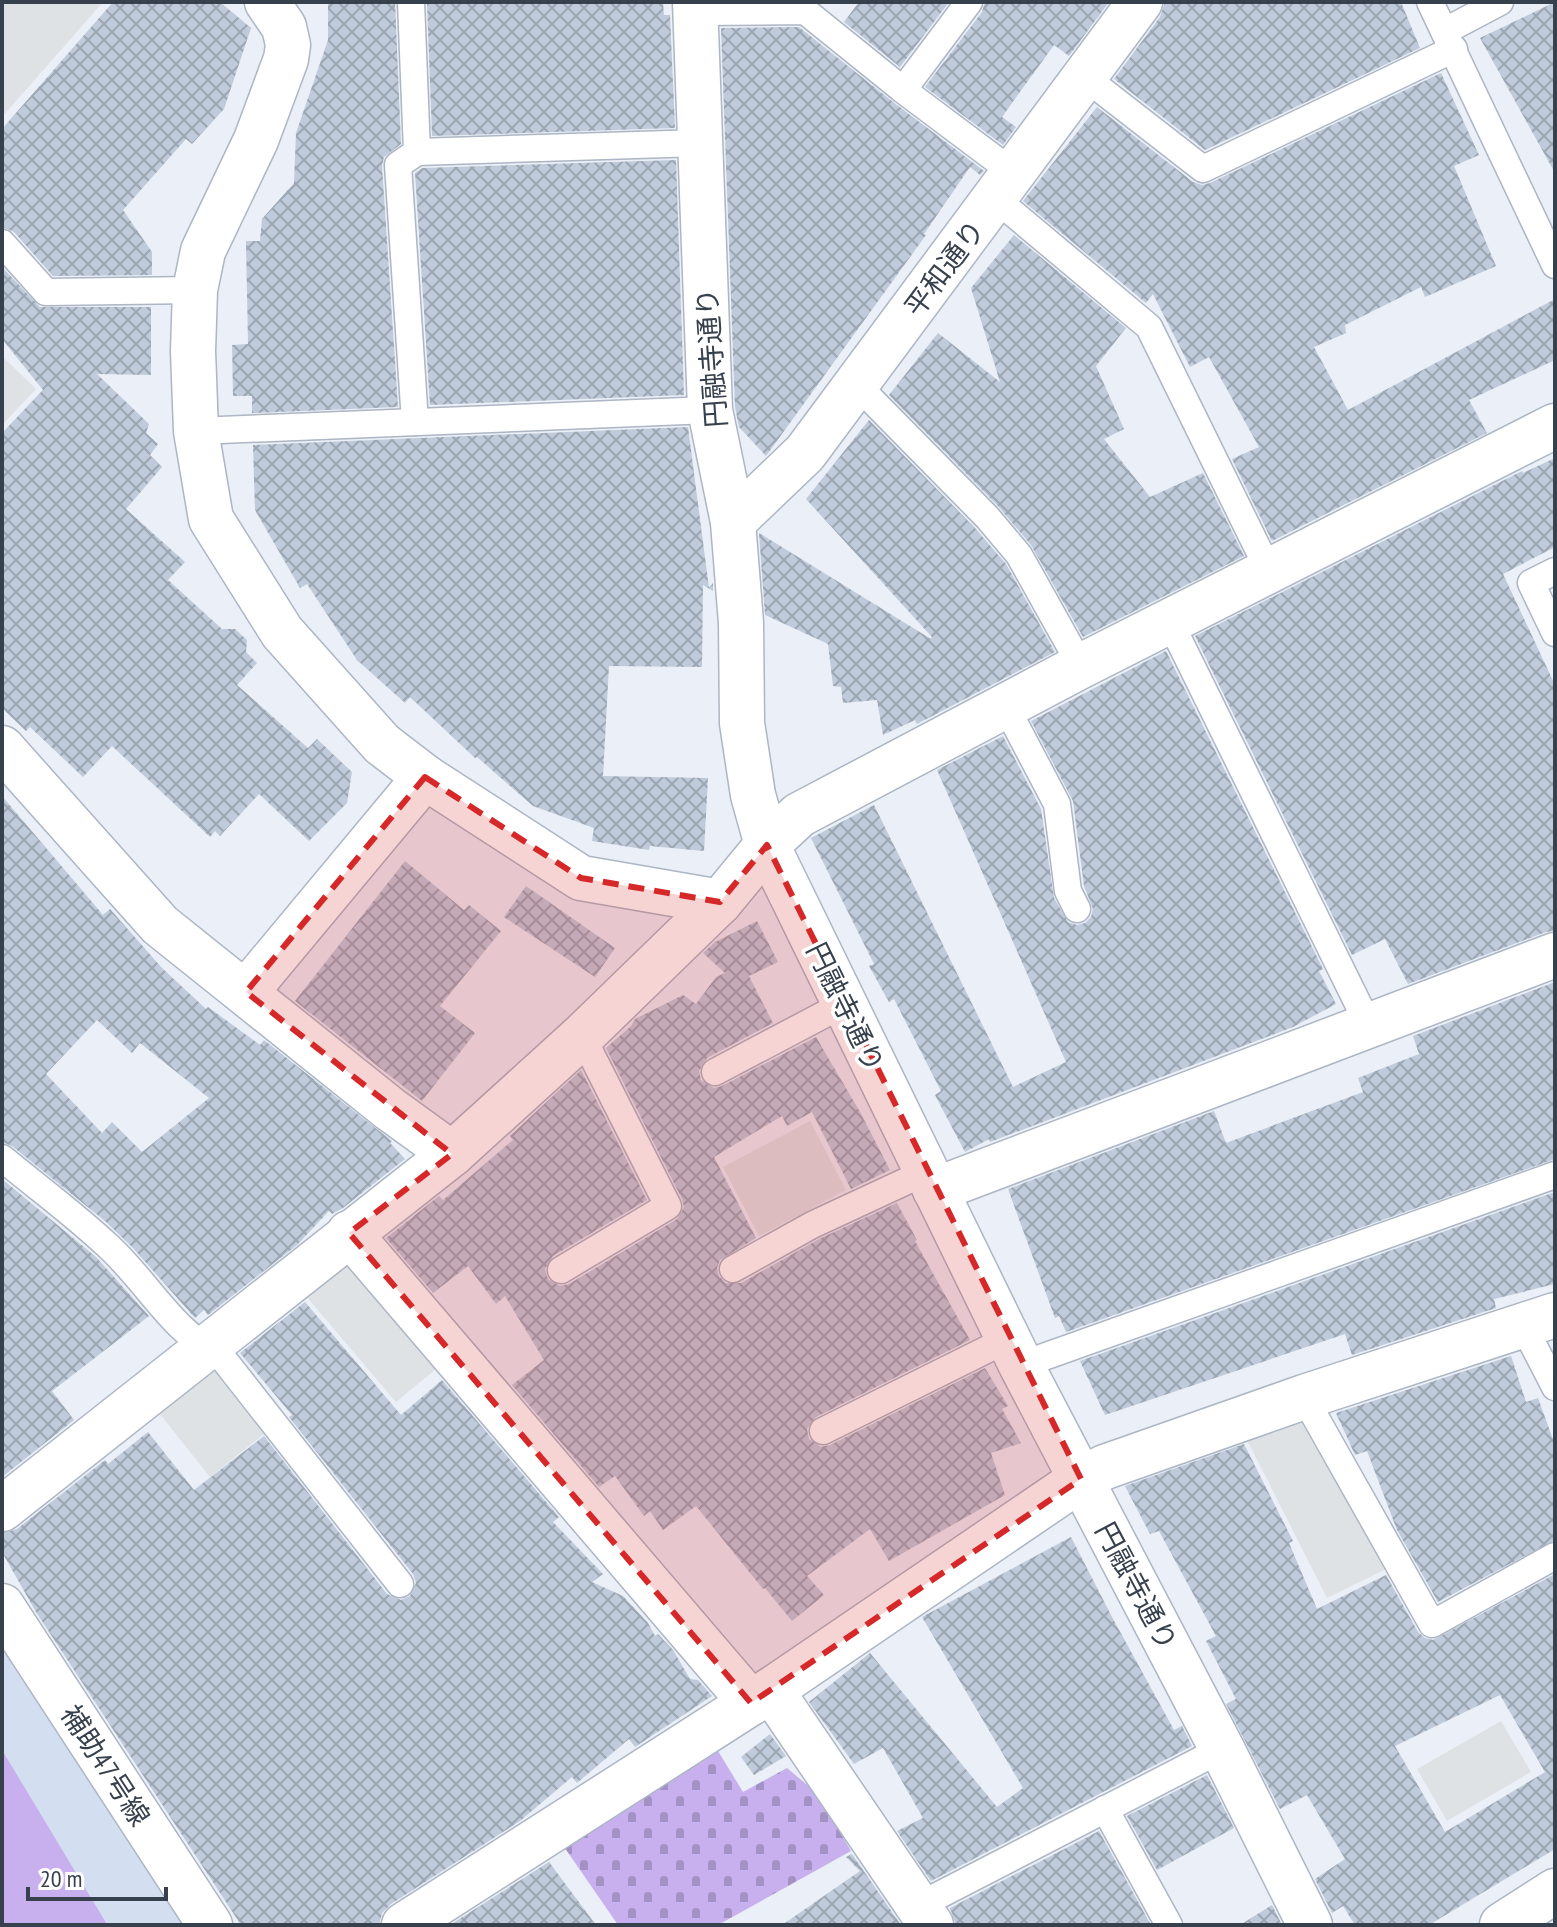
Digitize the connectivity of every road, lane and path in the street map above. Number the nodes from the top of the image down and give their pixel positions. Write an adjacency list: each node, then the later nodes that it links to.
1 (267, 2): 16 (street)
2 (411, 2): 12 (lane)
3 (969, 2): 10 (lane)
4 (1140, 2): 9 (street, 平和通り)
5 (1430, 2): 8 (lane)
6 (1500, 2): 8 (lane)
7 (696, 7): 10 (lane); 11 (street, 円融寺通り)
8 (1449, 40): 9 (lane); 15 (lane)
9 (1086, 78): 13 (street, 平和通り)
10 (903, 90): 13 (lane)
11 (700, 143): 12 (lane); 18 (street, 円融寺通り)
12 (417, 152): 19 (lane)
13 (1005, 186): 17 (street, 平和通り); 23 (lane)
14 (2, 243): 16 (lane)
15 (1555, 265)
16 (195, 290): 21 (street)
17 (857, 385): 22 (street, 平和通り); 27 (lane)
18 (710, 410): 19 (lane); 22 (street, 円融寺通り)
19 (415, 422): 21 (lane)
20 (1555, 426): 23 (street)
21 (196, 431): 30 (street)
22 (733, 522): 31 (street, 円融寺通り)
23 (1269, 571): 25 (street)
24 (1555, 571): 26 (lane)
25 (1170, 622): 27 (street); 37 (lane)
26 (1555, 633)
27 (1081, 666): 28 (street)
28 (1006, 707): 31 (street); 33 (lane)
29 (2, 748): 35 (street)
30 (425, 777): 32 (street); 35 (street)
31 (767, 845): 32 (street); 36 (street, 円融寺通り)
32 (720, 902): 38 (street)
33 (1077, 909)
34 (1555, 955): 37 (street)
35 (246, 992): 40 (street)
36 (844, 1004): 39 (lane); 43 (street, 円融寺通り)
37 (1369, 1026): 43 (street)
38 (582, 1036): 40 (street); 46 (lane)
39 (715, 1072)
40 (452, 1154): 44 (street)
41 (2, 1158): 48 (lane)
42 (1555, 1175): 49 (lane)
43 (931, 1181): 45 (lane); 49 (street, 円融寺通り)
44 (349, 1233): 48 (street); 58 (street)
45 (733, 1269)
46 (561, 1270)
47 (1539, 1320): 50 (lane); 51 (street)
48 (205, 1348): 54 (street); 56 (lane)
49 (1014, 1352): 52 (lane); 53 (street, 円融寺通り)
50 (1555, 1387)
51 (1304, 1397): 53 (street); 55 (lane)
52 (823, 1431)
53 (1081, 1479): 58 (street); 59 (street, 円融寺通り)
54 (2, 1509)
55 (1555, 1556)
56 (400, 1584)
57 (2, 1606): 63 (street, 補助47号線)
58 (761, 1697): 62 (street); 64 (street)
59 (1222, 1749): 60 (lane); 66 (street, 円融寺通り)
60 (1105, 1809): 62 (lane); 65 (lane)
61 (1555, 1891): 67 (street)
62 (925, 1915)
63 (210, 1925)
64 (404, 1925)
65 (1169, 1925)
66 (1310, 1925)
67 (1502, 1925)

